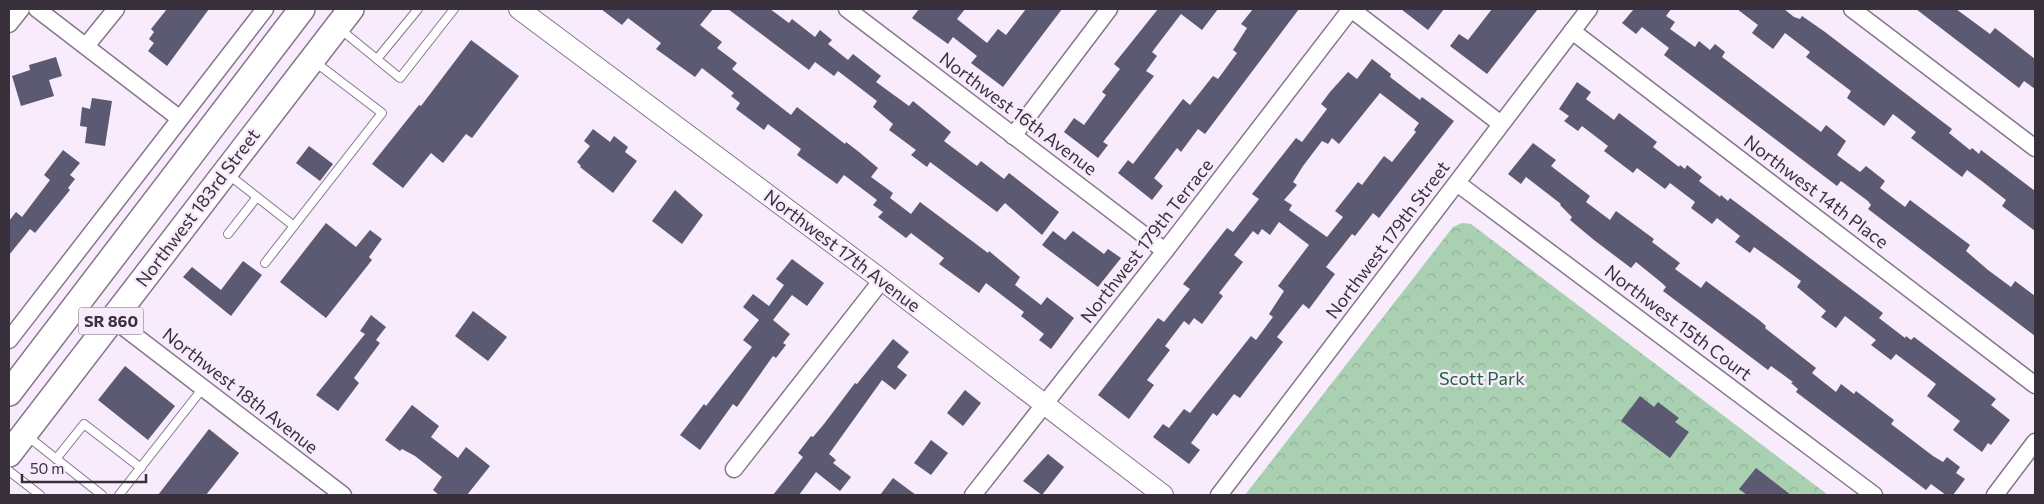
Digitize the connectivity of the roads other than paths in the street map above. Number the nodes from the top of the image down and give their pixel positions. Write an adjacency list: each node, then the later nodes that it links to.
1 (21, 9): 16 (street)
2 (38, 9): 18 (street)
3 (116, 9): 18 (street)
4 (265, 9): 21 (street)
5 (302, 9): 30 (main road, SR 860)
6 (418, 9): 19 (lane)
7 (452, 9): 19 (lane)
8 (519, 9): 33 (street, Northwest 17th Avenue)
9 (847, 9): 14 (street, Northwest 16th Avenue)
10 (1109, 9): 23 (street)
11 (1351, 9): 22 (street); 31 (street, Northwest 179th Terrace)
12 (1589, 9): 17 (street, Northwest 179th Street)
13 (1852, 9): 24 (street)
14 (865, 14): 23 (street, Northwest 16th Avenue)
15 (344, 18): 19 (lane); 20 (main road, Northwest 183rd Street / SR 860)
16 (9, 24)
17 (1572, 31): 22 (street, Northwest 179th Street); 36 (street, Northwest 14th Place)
18 (86, 46): 21 (street)
19 (377, 59)
20 (312, 60): 25 (main road, Northwest 183rd Street / SR 860); 28 (lane)
21 (179, 118): 35 (street)
22 (1501, 124): 26 (street, Northwest 179th Street)
23 (1013, 136): 31 (street, Northwest 16th Avenue)
24 (2035, 148)
25 (225, 172): 27 (lane); 34 (main road, Northwest 183rd Street / SR 860)
26 (1457, 182): 53 (street, Northwest 179th Street); 54 (street, Northwest 15th Court)
27 (257, 197): 28 (lane); 29 (lane)
28 (294, 226): 32 (lane)
29 (228, 234)
30 (125, 240): 34 (main road); 38 (main road, SR 860)
31 (1165, 252): 39 (street, Northwest 179th Terrace)
32 (265, 263)
33 (882, 280): 39 (street, Northwest 17th Avenue); 45 (street)
34 (113, 319): 37 (street, Northwest 18th Avenue); 40 (main road, Northwest 183rd Street / SR 860)
35 (9, 340)
36 (2035, 385)
37 (202, 388): 44 (lane); 50 (street, Northwest 18th Avenue)
38 (9, 392)
39 (1045, 404): 51 (street, Northwest 179th Terrace); 52 (street, Northwest 17th Avenue)
40 (25, 434): 42 (main road, Northwest 183rd Street / SR 860); 43 (lane)
41 (2035, 442): 55 (street)
42 (9, 454)
43 (56, 459): 44 (lane); 48 (lane)
44 (140, 468): 49 (lane)
45 (734, 468)
46 (9, 471): 47 (lane)
47 (40, 495)
48 (102, 495)
49 (119, 495)
50 (343, 495)
51 (973, 495)
52 (1164, 495)
53 (1219, 495)
54 (1874, 495)
55 (1995, 495)

